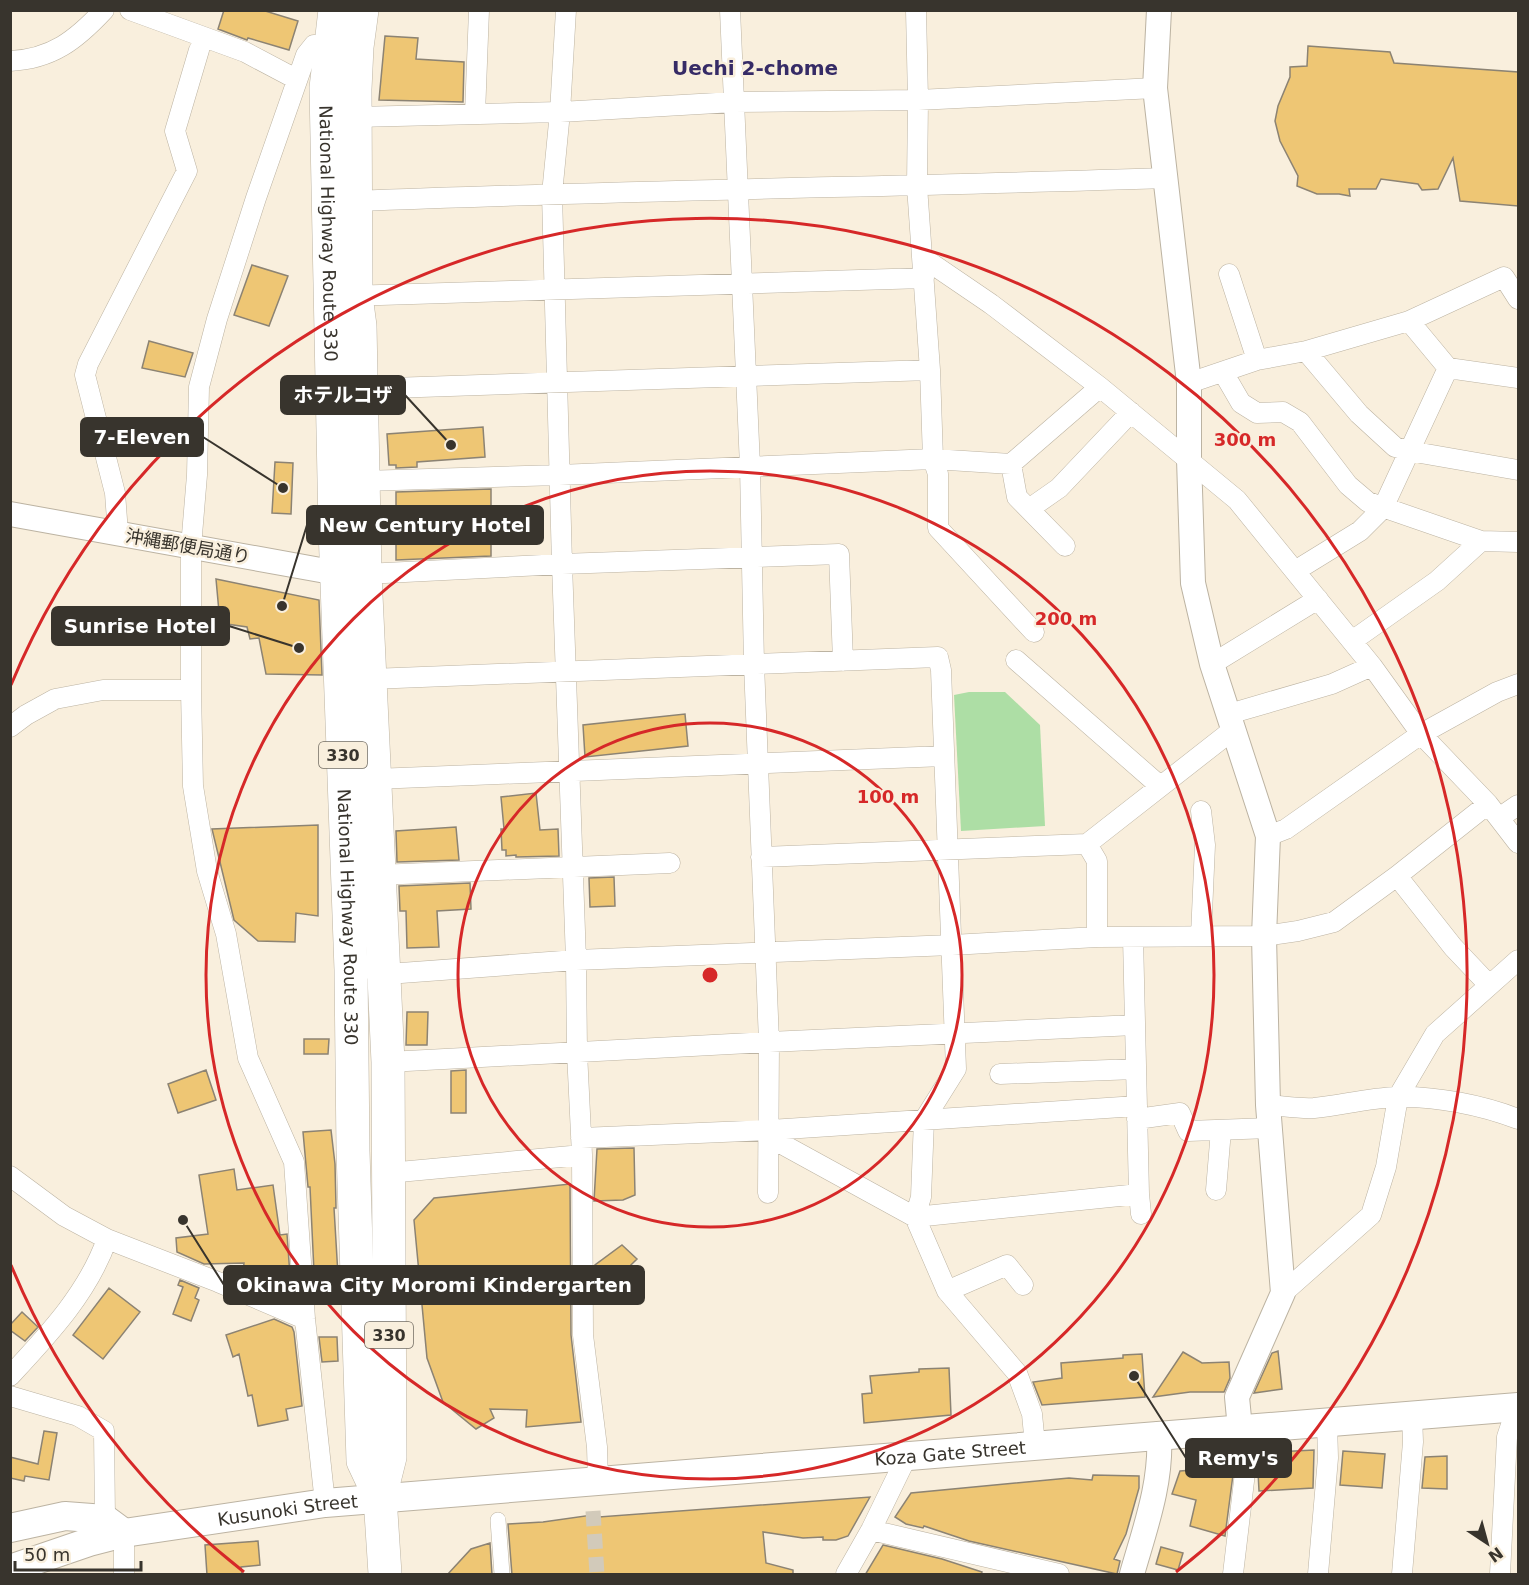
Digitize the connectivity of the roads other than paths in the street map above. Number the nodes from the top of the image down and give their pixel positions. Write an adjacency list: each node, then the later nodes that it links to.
1 (104, 10): 12 (street)
2 (130, 10): 13 (street)
3 (335, 10): 10 (highway, National Highway Route 330 / 330)
4 (362, 10): 10 (highway, National Highway Route 330 / 330)
5 (479, 10): 18 (street)
6 (566, 10): 17 (street)
7 (730, 10): 16 (street)
8 (916, 10): 15 (street)
9 (1159, 10): 14 (street)
10 (344, 47): 13 (street); 19 (highway, National Highway Route 330 / 330); 30 (highway, National Highway Route 330 / 330)
11 (199, 50): 56 (street)
12 (10, 61)
13 (297, 79): 60 (street)
14 (1155, 88): 15 (street); 20 (street)
15 (918, 100): 16 (street); 21 (street)
16 (734, 102): 17 (street); 22 (street)
17 (560, 111): 18 (street); 23 (street)
18 (475, 114): 19 (street)
19 (356, 117): 24 (highway, National Highway Route 330 / 330)
20 (1167, 178): 21 (street); 41 (street)
21 (917, 186): 22 (street); 25 (street)
22 (738, 190): 23 (street); 28 (street)
23 (552, 194): 24 (street); 29 (street)
24 (356, 201): 30 (highway, National Highway Route 330 / 330)
25 (922, 257): 27 (street); 42 (street)
26 (1229, 274): 34 (street)
27 (924, 278): 28 (street); 36 (street)
28 (742, 284): 29 (street); 38 (street)
29 (554, 290): 30 (street); 40 (street)
30 (343, 297): 43 (highway, National Highway Route 330 / 330); 64 (highway, National Highway Route 330 / 330)
31 (1518, 299): 32 (street)
32 (1409, 321): 33 (street); 35 (street)
33 (1306, 351): 34 (street); 45 (street)
34 (1257, 360): 37 (street)
35 (1449, 368): 39 (street); 45 (street)
36 (930, 370): 38 (street); 46 (street)
37 (1223, 372): 41 (street); 53 (street)
38 (745, 376): 40 (street); 49 (street)
39 (1518, 378)
40 (556, 381): 43 (street); 51 (street)
41 (1190, 383): 47 (street)
42 (1100, 387): 44 (street); 48 (street)
43 (361, 389): 52 (highway, National Highway Route 330 / 330)
44 (1131, 412): 47 (street); 54 (street)
45 (1409, 451): 50 (street); 53 (street)
46 (933, 459): 48 (street); 49 (street); 66 (street)
47 (1189, 459): 63 (street); 71 (street)
48 (1011, 464): 54 (street)
49 (750, 466): 51 (street); 61 (street)
50 (1518, 470)
51 (559, 475): 52 (street); 62 (street)
52 (363, 481): 64 (highway, National Highway Route 330 / 330)
53 (1383, 507): 57 (street); 63 (street)
54 (1029, 509): 59 (street)
55 (10, 514): 56 (street, 沖縄郵便局通り)
56 (118, 533): 60 (street, 沖縄郵便局通り)
57 (1481, 541): 58 (street); 67 (street)
58 (1518, 542)
59 (1065, 546)
60 (191, 547): 64 (street, 沖縄郵便局通り); 76 (street)
61 (751, 556): 62 (street); 69 (street); 70 (street)
62 (561, 564): 64 (street); 73 (street)
63 (1295, 571): 65 (street)
64 (351, 573): 74 (highway, National Highway Route 330 / 330); 105 (highway, National Highway Route 330 / 330)
65 (1318, 599): 67 (street); 71 (street)
66 (1034, 632)
67 (1352, 641): 72 (street)
68 (1016, 660): 84 (street)
69 (843, 661): 70 (street); 80 (street)
70 (754, 664): 73 (street); 81 (street)
71 (1212, 664): 77 (street)
72 (1372, 666): 77 (street); 79 (street)
73 (566, 672): 74 (street); 82 (street)
74 (371, 679): 83 (highway, National Highway Route 330 / 330)
75 (1518, 684): 79 (street)
76 (191, 690): 78 (street); 132 (street)
77 (1231, 721): 84 (street); 88 (street)
78 (10, 727)
79 (1421, 734): 87 (street); 88 (street)
80 (945, 756): 81 (street); 91 (street)
81 (758, 765): 82 (street); 92 (street)
82 (569, 772): 83 (street); 94 (street)
83 (375, 779): 95 (highway, National Highway Route 330 / 330)
84 (1160, 786): 89 (street)
85 (1518, 805): 87 (street)
86 (1201, 811): 97 (street)
87 (1494, 811): 90 (street); 96 (street)
88 (1268, 836): 98 (street)
89 (1087, 843): 91 (street); 99 (street)
90 (1518, 843)
91 (949, 850): 92 (street); 101 (street)
92 (761, 856): 102 (street)
93 (670, 863): 94 (street)
94 (573, 866): 95 (street); 103 (street)
95 (378, 875): 106 (highway, National Highway Route 330 / 330)
96 (1397, 876): 98 (street); 107 (street)
97 (1201, 936): 98 (street); 100 (street)
98 (1264, 936): 117 (street)
99 (1096, 937): 100 (street); 101 (street)
100 (1132, 937): 108 (street)
101 (952, 945): 102 (street); 109 (street)
102 (765, 952): 103 (street); 110 (street)
103 (576, 960): 106 (street); 111 (street)
104 (1518, 960): 107 (street)
105 (351, 970): 106 (street); 143 (highway, National Highway Route 330 / 330)
106 (384, 972): 112 (highway, National Highway Route 330 / 330)
107 (1489, 985): 115 (street)
108 (1135, 1025): 109 (street); 113 (street)
109 (955, 1034): 110 (street); 119 (street)
110 (769, 1042): 111 (street); 120 (street)
111 (577, 1052): 112 (street); 122 (street)
112 (388, 1062): 123 (highway, National Highway Route 330 / 330)
113 (1136, 1068): 114 (street); 116 (street)
114 (1000, 1074)
115 (1398, 1097): 117 (street); 118 (street); 131 (street)
116 (1137, 1113): 119 (street); 121 (street); 127 (street)
117 (1269, 1117): 121 (street); 131 (street)
118 (1518, 1119)
119 (924, 1120): 120 (street); 127 (street)
120 (770, 1130): 122 (street); 126 (street); 127 (street)
121 (1221, 1130): 125 (street)
122 (582, 1147): 123 (street); 142 (street)
123 (388, 1173): 143 (highway, National Highway Route 330 / 330)
124 (10, 1176): 128 (street)
125 (1216, 1190)
126 (768, 1192)
127 (915, 1217): 130 (street)
128 (107, 1239): 132 (street); 133 (street)
129 (1023, 1285): 130 (street)
130 (947, 1291): 140 (street)
131 (1283, 1293): 138 (street)
132 (305, 1319): 144 (street)
133 (10, 1376)
134 (10, 1396): 146 (street)
135 (1518, 1406): 136 (main road, Koza Gate Street); 159 (street)
136 (1412, 1415): 137 (main road, Koza Gate Street); 158 (street)
137 (1327, 1422): 138 (main road, Koza Gate Street); 157 (street)
138 (1240, 1429): 139 (main road, Koza Gate Street); 156 (street)
139 (1159, 1434): 140 (main road, Koza Gate Street); 155 (street)
140 (1035, 1445): 141 (main road, Koza Gate Street)
141 (909, 1454): 142 (main road, Koza Gate Street); 148 (street)
142 (598, 1480): 143 (main road, Koza Gate Street)
143 (381, 1497): 144 (main road, Kusunoki Street); 151 (highway, National Highway Route 330 / 330)
144 (325, 1503): 146 (main road, Kusunoki Street)
145 (498, 1520): 152 (street)
146 (114, 1526): 147 (main road, Kusunoki Street); 149 (main road, Kusunoki Street); 150 (street)
147 (10, 1528)
148 (871, 1530): 153 (street); 154 (street)
149 (10, 1569)
150 (124, 1575)
151 (385, 1575)
152 (502, 1575)
153 (846, 1575)
154 (1059, 1575)
155 (1132, 1575)
156 (1233, 1575)
157 (1318, 1575)
158 (1402, 1575)
159 (1500, 1575)

